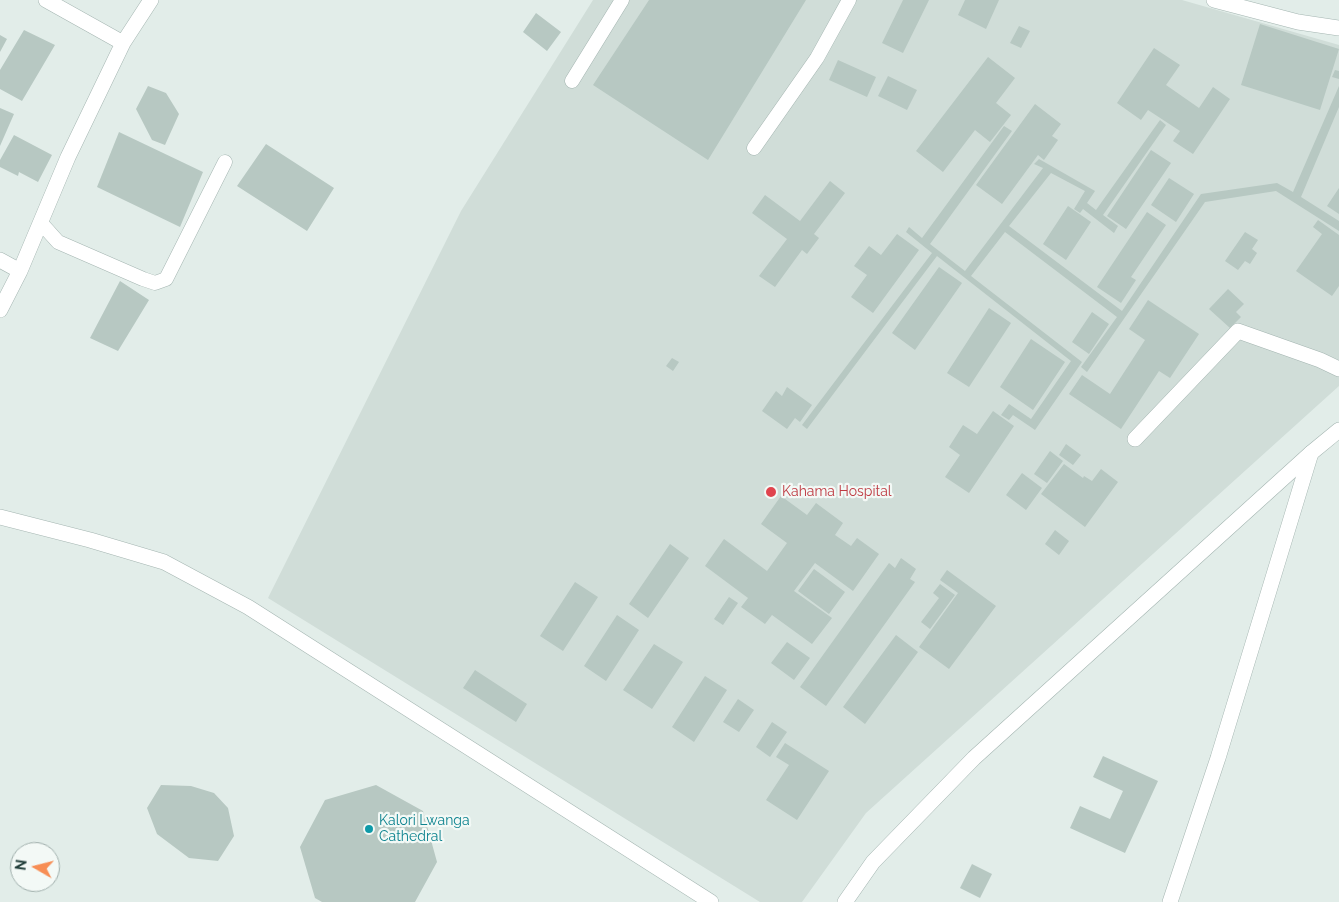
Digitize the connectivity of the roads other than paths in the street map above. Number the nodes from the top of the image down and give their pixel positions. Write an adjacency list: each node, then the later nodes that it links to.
1 (46, 0): 7 (street)
2 (151, 0): 7 (street)
3 (622, 0): 8 (lane)
4 (849, 0): 9 (lane)
5 (1214, 0): 6 (street)
6 (1339, 28)
7 (123, 43): 11 (street)
8 (572, 82)
9 (754, 148)
10 (224, 162): 11 (lane)
11 (41, 223): 13 (street)
12 (0, 260): 13 (street)
13 (20, 271): 14 (street)
14 (0, 310)
15 (1339, 369): 17 (street)
16 (1339, 430): 18 (street)
17 (1135, 439)
18 (1311, 453): 21 (street); 22 (street)
19 (0, 517): 20 (street)
20 (712, 902)
21 (845, 902)
22 (1170, 902)

